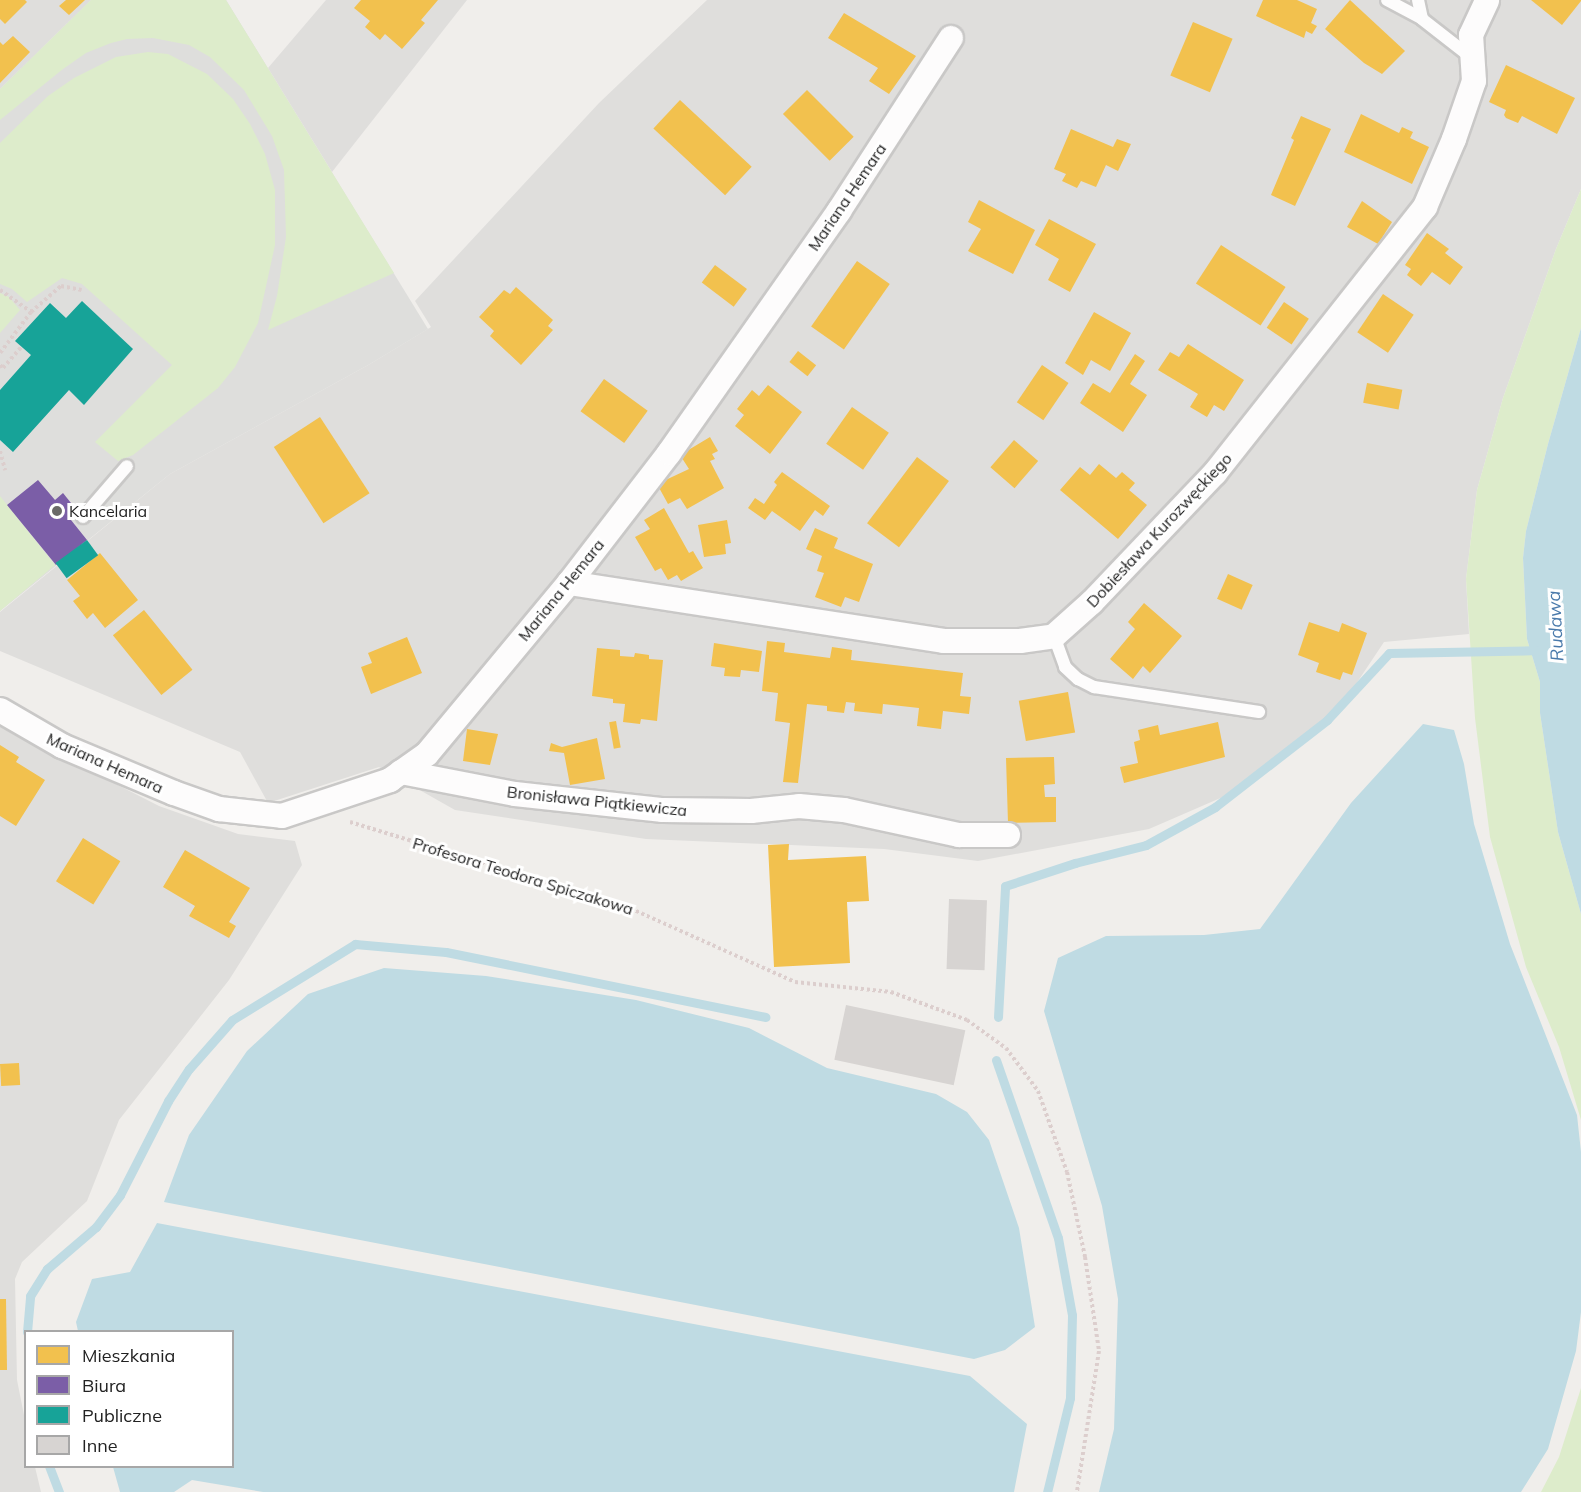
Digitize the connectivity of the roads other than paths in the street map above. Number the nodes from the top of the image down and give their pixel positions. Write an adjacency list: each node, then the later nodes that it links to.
1 (1387, 0): 4 (lane)
2 (1418, 0): 4 (lane)
3 (1487, 0): 6 (street, Dobiesława Kurozwęckiego)
4 (1422, 20): 6 (lane)
5 (951, 38): 9 (street, Mariana Hemara)
6 (1473, 59): 10 (street, Dobiesława Kurozwęckiego)
7 (127, 466): 8 (lane)
8 (83, 517)
9 (569, 583): 10 (street); 13 (street, Mariana Hemara)
10 (1054, 636): 12 (lane)
11 (0, 711): 13 (street, Mariana Hemara)
12 (1259, 712)
13 (401, 772): 14 (street, Bronisława Piątkiewicza)
14 (1008, 835)

